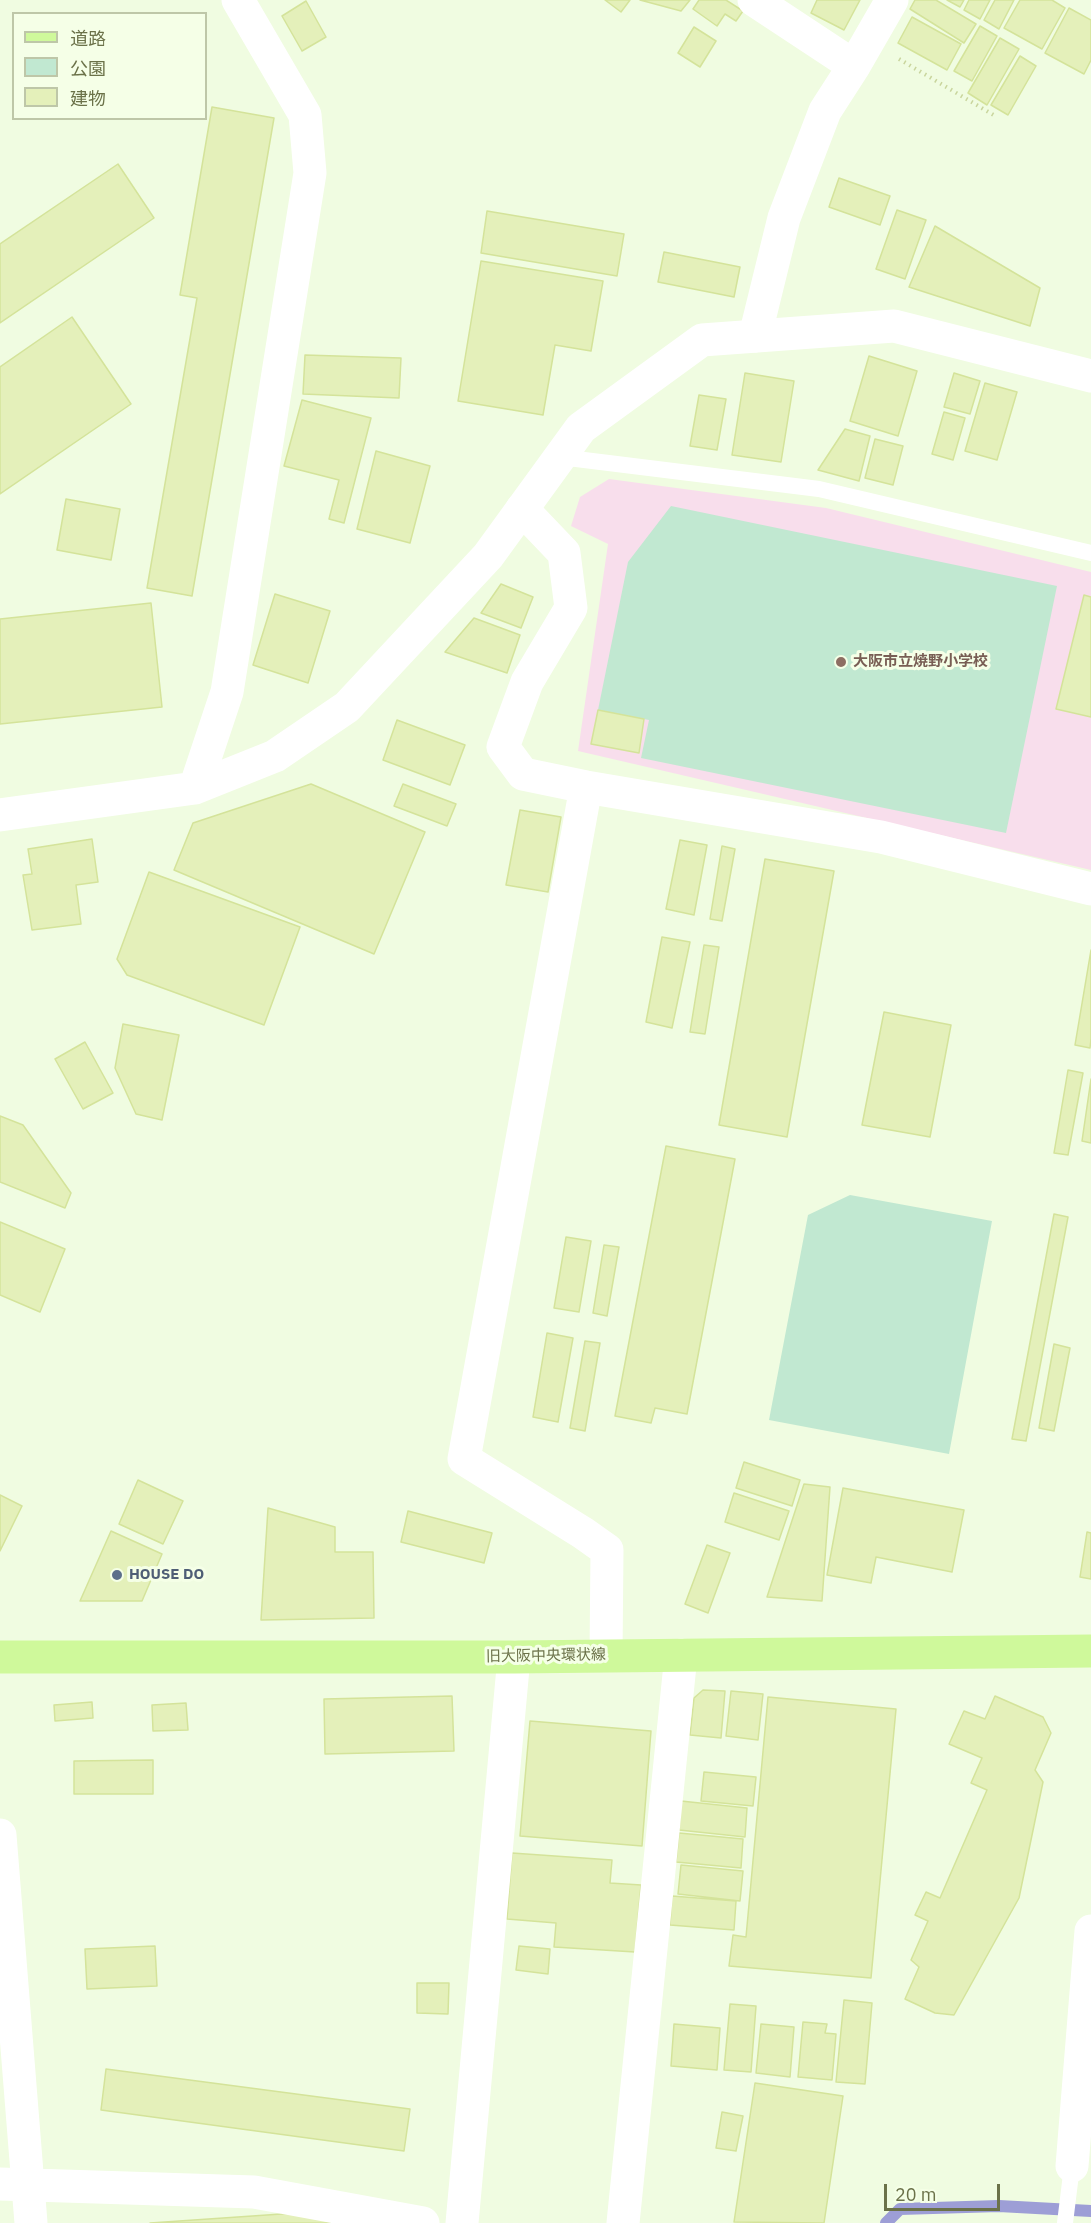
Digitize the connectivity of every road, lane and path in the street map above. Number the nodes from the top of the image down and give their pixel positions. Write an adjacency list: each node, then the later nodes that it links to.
1 (238, 0): 12 (street)
2 (754, 0): 4 (street)
3 (892, 0): 4 (street)
4 (861, 54): 5 (path); 6 (street)
5 (997, 117)
6 (755, 336): 7 (street); 8 (street)
7 (1091, 376)
8 (560, 457): 9 (street); 10 (lane)
9 (522, 510): 11 (street); 12 (street)
10 (1091, 553)
11 (586, 787): 14 (street); 16 (street)
12 (195, 788): 13 (street)
13 (0, 815)
14 (1091, 889)
15 (1091, 1651): 17 (main road, 旧大阪中央環状線)
16 (606, 1655): 17 (main road, 旧大阪中央環状線); 19 (main road, 旧大阪中央環状線)
17 (681, 1655): 27 (street)
18 (0, 1657): 19 (main road, 旧大阪中央環状線)
19 (514, 1657): 26 (street)
20 (0, 1835): 23 (street)
21 (1091, 1931): 22 (street)
22 (1072, 2166): 28 (lane)
23 (14, 2184): 24 (street); 25 (street)
24 (31, 2223)
25 (423, 2223)
26 (462, 2223)
27 (623, 2223)
28 (1065, 2223)

